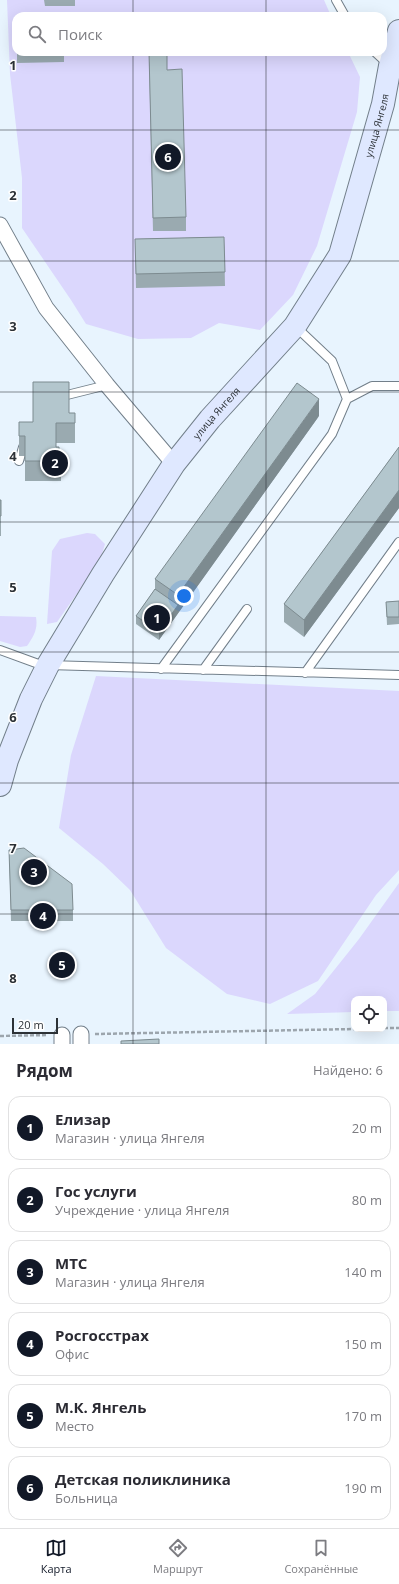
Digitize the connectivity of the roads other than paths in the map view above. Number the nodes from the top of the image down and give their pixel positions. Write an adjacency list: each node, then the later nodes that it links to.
1 (336, 0): 2 (lane)
2 (343, 12)
3 (399, 31): 4 (street, улица Янгеля)
4 (387, 51)
5 (382, 59): 7 (street, улица Янгеля)
6 (0, 225): 8 (street)
7 (295, 326): 10 (lane); 14 (street, улица Янгеля)
8 (107, 385): 11 (lane); 14 (street)
9 (399, 386): 10 (lane)
10 (347, 399): 19 (lane)
11 (54, 402)
12 (25, 438): 13 (lane)
13 (19, 461)
14 (174, 464): 18 (street, улица Янгеля)
15 (399, 542): 21 (lane)
16 (247, 609): 20 (lane)
17 (0, 650): 18 (lane)
18 (48, 665): 19 (lane); 23 (street, улица Янгеля)
19 (161, 669): 20 (lane)
20 (203, 670): 21 (lane)
21 (305, 672): 22 (lane)
22 (399, 675)
23 (0, 785)

